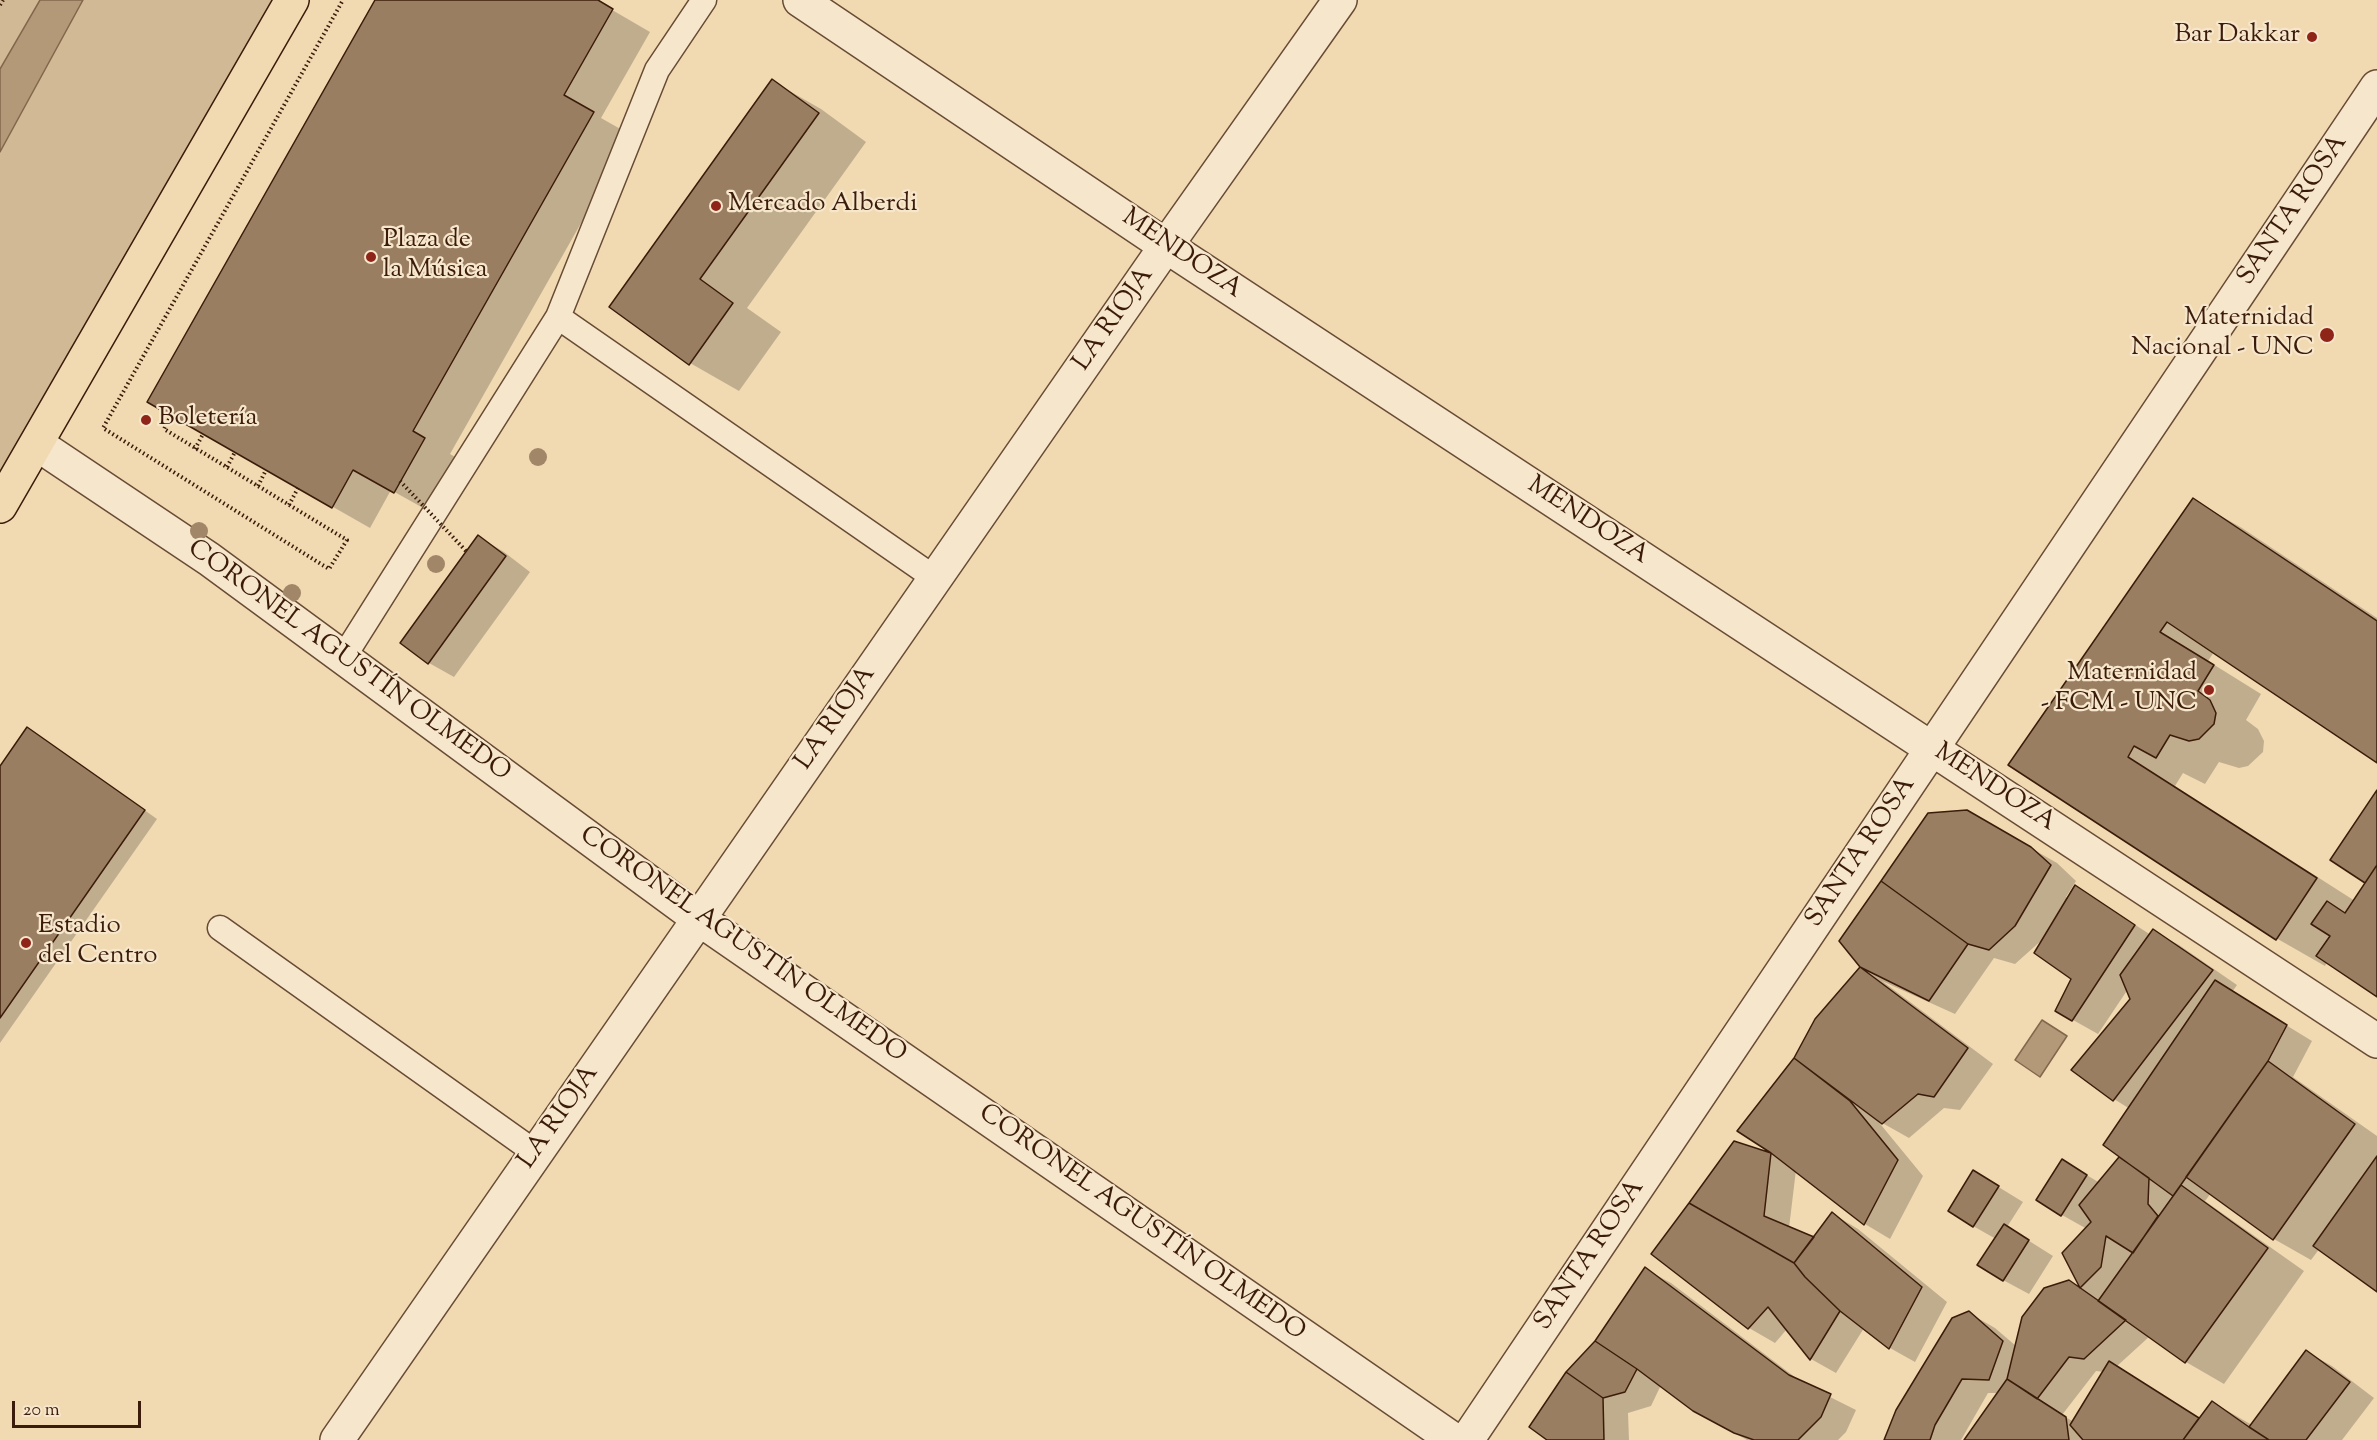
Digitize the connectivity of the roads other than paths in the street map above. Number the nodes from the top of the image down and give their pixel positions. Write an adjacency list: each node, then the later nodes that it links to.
1 (292, 0): 8 (main road)
2 (800, 0): 6 (street, MENDOZA)
3 (1340, 0): 6 (street, LA RIOJA)
4 (698, 2): 7 (lane)
5 (2377, 87): 12 (street, SANTA ROSA)
6 (1166, 246): 10 (street, LA RIOJA); 12 (street, MENDOZA)
7 (558, 317): 10 (lane); 11 (lane)
8 (38, 444): 9 (main road); 11 (street, CORONEL AGUSTÍN OLMEDO)
9 (0, 506)
10 (936, 579): 13 (street, LA RIOJA)
11 (343, 658): 13 (street, CORONEL AGUSTÍN OLMEDO)
12 (1932, 748): 15 (street, MENDOZA); 19 (street, SANTA ROSA)
13 (699, 919): 16 (street, LA RIOJA); 18 (street, CORONEL AGUSTÍN OLMEDO)
14 (220, 928): 16 (lane)
15 (2377, 1041)
16 (537, 1153): 17 (street, LA RIOJA)
17 (337, 1440)
18 (1454, 1440)
19 (1467, 1440)

